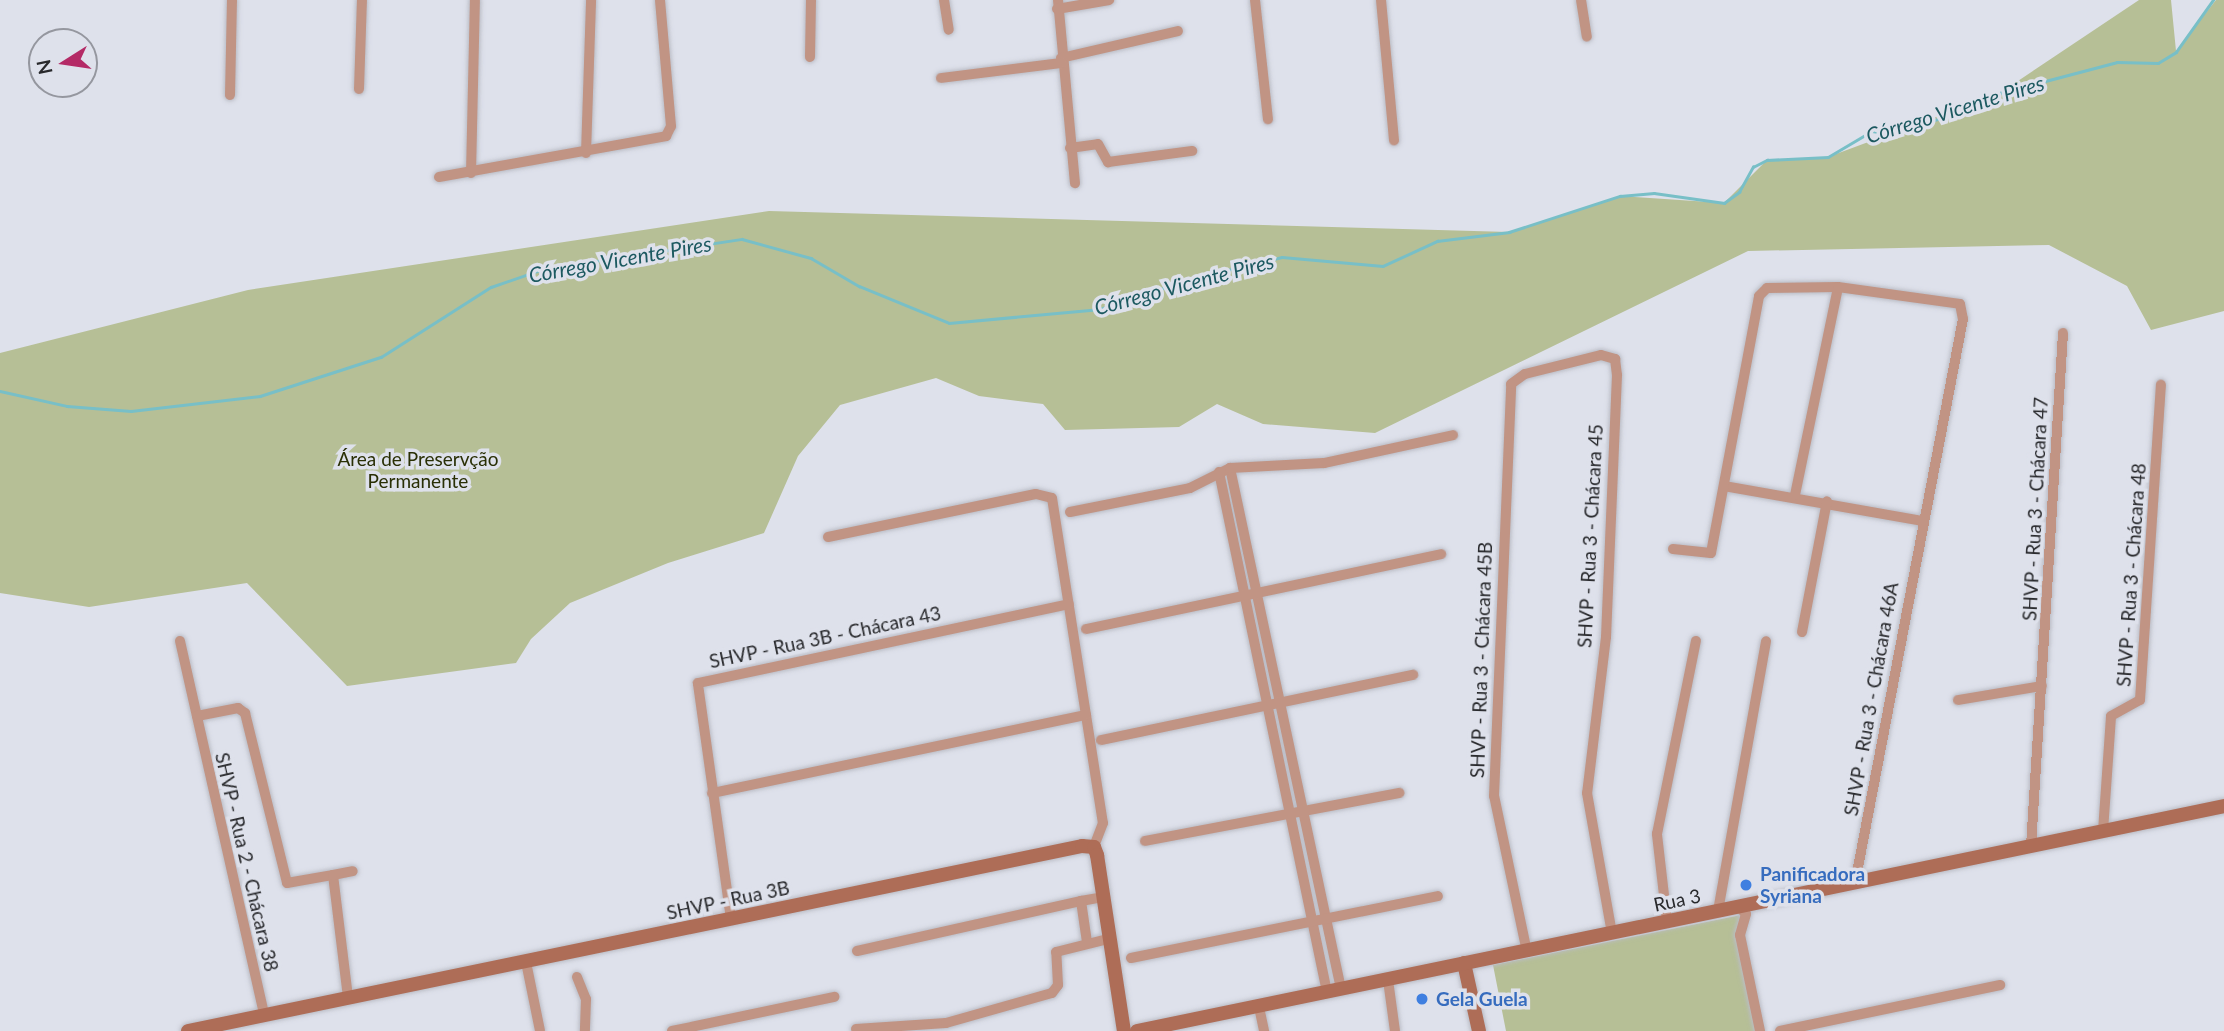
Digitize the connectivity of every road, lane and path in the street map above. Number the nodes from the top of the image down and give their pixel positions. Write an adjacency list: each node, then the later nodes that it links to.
1 (232, 0): 20 (street)
2 (362, 0): 19 (street)
3 (475, 0): 26 (street)
4 (591, 0): 25 (street)
5 (660, 0): 25 (street)
6 (811, 0): 16 (street)
7 (944, 0): 13 (street)
8 (1109, 0): 12 (street)
9 (1255, 0): 21 (street)
10 (1381, 0): 22 (street)
11 (1581, 0): 15 (street)
12 (1057, 5): 17 (street)
13 (949, 30)
14 (1178, 31): 17 (street)
15 (1587, 37)
16 (810, 57)
17 (1061, 60): 18 (street); 23 (street)
18 (942, 78)
19 (359, 89)
20 (230, 95)
21 (1268, 119)
22 (1394, 141)
23 (1070, 148): 24 (street); 28 (street)
24 (1192, 151)
25 (586, 153): 26 (street)
26 (471, 173): 27 (street)
27 (439, 177)
28 (1075, 183)
29 (1838, 287): 35 (street, SHVP - Rua 3 - Chácara 46A); 36 (street); 39 (street, SHVP - Rua 3 - Chácara 46A)
30 (2063, 333): 51 (street, SHVP - Rua 3 - Chácara 47)
31 (1525, 374): 76 (street, SHVP - Rua 3 - Chácara 45); 82 (street, SHVP - Rua 3 - Chácara 45B)
32 (2161, 385): 61 (street, SHVP - Rua 3 - Chácara 48)
33 (1453, 435): 34 (street)
34 (1224, 470): 38 (street); 43 (street)
35 (1724, 486): 36 (street); 41 (street, SHVP - Rua 3 - Chácara 46A)
36 (1795, 495): 37 (street)
37 (1827, 501): 39 (street); 46 (street)
38 (1070, 512)
39 (1922, 521): 67 (street, SHVP - Rua 3 - Chácara 46A)
40 (828, 537): 44 (street)
41 (1674, 549)
42 (1441, 554): 43 (street)
43 (1249, 594): 45 (street); 53 (street)
44 (1069, 604): 54 (street); 57 (street, SHVP - Rua 3B - Chácara 43)
45 (1086, 629)
46 (1802, 632)
47 (180, 641): 55 (street, SHVP - Rua 2 - Chácara 38)
48 (1696, 641): 75 (street)
49 (1766, 641): 72 (street)
50 (1413, 675): 53 (street)
51 (2042, 686): 52 (street); 63 (street, SHVP - Rua 3 - Chácara 47)
52 (1958, 700)
53 (1273, 703): 56 (street); 60 (street)
54 (1086, 715): 57 (street); 64 (street)
55 (197, 716): 66 (street, SHVP - Rua 2 - Chácara 38); 93 (street, SHVP - Rua 2 - Chácara 38)
56 (1101, 740)
57 (712, 793): 73 (street, SHVP - Rua 3B - Chácara 43)
58 (1400, 793): 60 (street)
59 (2224, 806): 61 (street, Rua 3)
60 (1296, 811): 62 (street); 74 (street)
61 (2103, 831): 63 (street, Rua 3)
62 (1145, 841)
63 (2031, 846): 67 (street, Rua 3)
64 (1094, 847): 69 (street); 73 (street, SHVP - Rua 3B)
65 (353, 871): 66 (street, SHVP - Rua 2 - Chácara 38)
66 (333, 875): 91 (street)
67 (1855, 883): 71 (street, Rua 3)
68 (1438, 895): 74 (street)
69 (1103, 897): 70 (street); 77 (street)
70 (1081, 901): 78 (street); 81 (street)
71 (1738, 906): 72 (street, Rua 3); 104 (street)
72 (1718, 911): 75 (street, Rua 3)
73 (731, 919): 84 (street, SHVP - Rua 3B)
74 (1318, 919): 79 (street); 80 (street); 83 (street)
75 (1667, 921): 76 (street, Rua 3)
76 (1612, 933): 82 (street, Rua 3)
77 (1108, 939): 78 (street); 99 (street)
78 (1087, 942): 94 (street)
79 (1331, 947): 80 (street); 89 (street)
80 (1318, 949): 89 (street)
81 (857, 951)
82 (1527, 951): 85 (street, Rua 3)
83 (1131, 958)
84 (526, 962): 91 (street, SHVP - Rua 3B); 96 (street)
85 (1464, 963): 87 (street, Rua 3); 103 (street)
86 (578, 977): 97 (street)
87 (1388, 980): 89 (street, Rua 3); 102 (street)
88 (2000, 985): 105 (street)
89 (1334, 990): 92 (street, Rua 3)
90 (834, 997): 98 (street)
91 (348, 998): 93 (street, SHVP - Rua 3B)
92 (1259, 1007): 100 (street, Rua 3); 101 (street)
93 (264, 1015): 95 (street, SHVP - Rua 3B)
94 (856, 1029)
95 (188, 1031)
96 (540, 1031)
97 (585, 1031)
98 (672, 1031)
99 (1124, 1031)
100 (1137, 1031)
101 (1264, 1031)
102 (1395, 1031)
103 (1479, 1031)
104 (1759, 1031)
105 (1780, 1031)

